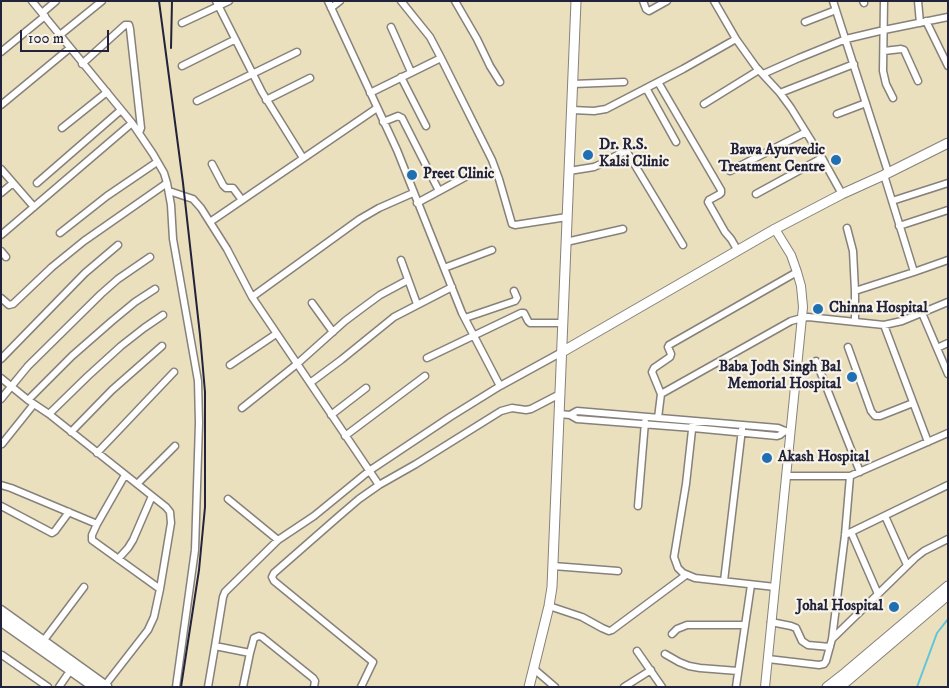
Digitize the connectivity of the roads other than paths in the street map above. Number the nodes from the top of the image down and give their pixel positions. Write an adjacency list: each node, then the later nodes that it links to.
1 (32, 1): 18 (street)
2 (56, 1): 18 (street)
3 (102, 1): 25 (street)
4 (229, 1): 15 (street)
5 (340, 1): 16 (street)
6 (401, 1): 33 (street)
7 (455, 1): 44 (street)
8 (576, 1): 47 (main road)
9 (643, 1): 10 (street)
10 (667, 1)
11 (714, 1): 26 (street)
12 (834, 1): 17 (street)
13 (884, 1): 24 (street)
14 (918, 1): 21 (street)
15 (217, 4): 22 (street); 28 (street)
16 (329, 4): 51 (street)
17 (836, 10): 20 (street); 27 (street)
18 (43, 14): 25 (street); 31 (street)
19 (948, 18): 21 (street)
20 (804, 22)
21 (923, 22): 24 (street); 37 (street)
22 (182, 23)
23 (391, 27): 38 (street)
24 (884, 30): 27 (street); 30 (street)
25 (60, 35): 29 (street)
26 (736, 39): 39 (street); 46 (street)
27 (846, 39): 35 (street); 39 (street)
28 (234, 40): 36 (street); 40 (street)
29 (70, 48): 34 (street); 57 (street)
30 (884, 51): 43 (street); 52 (street)
31 (1, 52)
32 (297, 52): 40 (street)
33 (441, 58): 38 (street); 94 (street)
34 (82, 64): 49 (street); 67 (street)
35 (854, 64): 50 (street); 55 (street)
36 (182, 66)
37 (948, 66)
38 (411, 72): 41 (street)
39 (761, 72): 50 (street); 56 (street)
40 (252, 75): 53 (street); 54 (street)
41 (401, 77): 51 (street); 64 (street)
42 (310, 78): 53 (street)
43 (918, 81)
44 (500, 82)
45 (624, 82): 47 (street)
46 (658, 82): 48 (street); 107 (street)
47 (573, 84): 60 (main road)
48 (646, 88): 60 (street); 68 (street)
49 (107, 92): 59 (street); 65 (street)
50 (780, 92): 66 (street)
51 (370, 93): 58 (street)
52 (893, 98)
53 (266, 100): 70 (street)
54 (197, 101)
55 (866, 103): 61 (street); 77 (street)
56 (704, 104)
57 (1, 105)
58 (377, 108): 62 (street); 70 (street)
59 (121, 110): 63 (street); 80 (street)
60 (572, 110): 76 (main road)
61 (837, 114)
62 (383, 122): 84 (street); 86 (street)
63 (132, 123): 67 (street); 92 (street)
64 (426, 126)
65 (62, 128)
66 (806, 132): 71 (street); 75 (street)
67 (139, 133): 72 (street)
68 (676, 142)
69 (948, 143): 77 (main road)
70 (303, 158): 89 (street)
71 (822, 158): 87 (street); 88 (street)
72 (157, 162): 81 (street); 100 (street)
73 (212, 164): 89 (street)
74 (1, 169): 79 (street)
75 (730, 171)
76 (569, 172): 94 (main road); 104 (street)
77 (886, 173): 88 (main road); 90 (street)
78 (467, 176): 84 (street)
79 (13, 183): 85 (street); 92 (street)
80 (37, 183)
81 (167, 183): 83 (street); 121 (street)
82 (948, 183): 90 (street)
83 (169, 191): 95 (street); 233 (street)
84 (439, 191): 91 (street)
85 (1, 193)
86 (413, 193): 91 (street); 120 (street)
87 (756, 194)
88 (842, 194): 99 (main road)
89 (242, 200): 95 (street)
90 (892, 201): 96 (street)
91 (417, 203): 112 (street)
92 (34, 207): 101 (street)
93 (948, 210): 96 (street)
94 (567, 217): 102 (main road)
95 (210, 222): 120 (street)
96 (899, 226): 114 (street)
97 (847, 228): 119 (street)
98 (623, 229): 102 (street)
99 (775, 229): 107 (main road); 113 (street)
100 (60, 233)
101 (1, 235)
102 (566, 242): 130 (main road)
103 (118, 245): 140 (street)
104 (683, 245)
105 (492, 250): 112 (street)
106 (1, 251): 108 (street)
107 (738, 251): 139 (main road)
108 (6, 257)
109 (150, 257): 150 (street)
110 (401, 260): 115 (street)
111 (948, 260): 114 (street)
112 (444, 268): 116 (street)
113 (797, 272): 128 (street); 154 (street)
114 (914, 272): 119 (street)
115 (408, 280): 124 (street); 132 (street)
116 (452, 287): 124 (street); 127 (street)
117 (155, 289): 156 (street)
118 (514, 291): 127 (street)
119 (855, 291): 129 (street)
120 (252, 297): 133 (street)
121 (1, 298)
122 (948, 302): 125 (street)
123 (312, 303): 132 (street)
124 (417, 304): 149 (street)
125 (922, 312): 131 (street); 138 (street)
126 (163, 315): 159 (street)
127 (464, 318): 134 (street)
128 (802, 318): 129 (street); 154 (street); 166 (street)
129 (855, 322): 131 (street)
130 (563, 323): 134 (street); 139 (main road)
131 (884, 325): 157 (street)
132 (333, 332): 143 (street)
133 (276, 334): 143 (street); 144 (street)
134 (474, 336): 141 (street); 151 (street)
135 (948, 343): 138 (street)
136 (162, 346): 167 (street)
137 (848, 347): 157 (street)
138 (936, 348): 146 (street)
139 (562, 352): 151 (street); 153 (main road)
140 (1, 358)
141 (427, 358)
142 (816, 360): 175 (street)
143 (297, 364): 149 (street); 158 (street)
144 (230, 365)
145 (174, 372): 173 (street)
146 (948, 374)
147 (425, 376): 169 (street)
148 (1, 378): 150 (street)
149 (310, 384): 160 (street)
150 (11, 386): 155 (street); 156 (street)
151 (500, 386): 174 (street)
152 (366, 388): 160 (street)
153 (560, 394): 161 (main road); 181 (street)
154 (661, 394): 162 (street)
155 (1, 399)
156 (31, 402): 159 (street); 171 (street)
157 (913, 403): 170 (street)
158 (242, 408)
159 (49, 414): 167 (street)
160 (331, 414): 169 (street)
161 (559, 414): 163 (street); 195 (main road)
162 (658, 418): 163 (street); 164 (street)
163 (645, 420): 164 (street); 186 (street)
164 (693, 424): 165 (street); 197 (street)
165 (742, 429): 166 (street); 198 (street)
166 (788, 431): 177 (street)
167 (70, 432): 173 (street)
168 (948, 434): 170 (street)
169 (345, 436): 174 (street)
170 (928, 442): 175 (street)
171 (2, 444)
172 (176, 446): 179 (street)
173 (97, 453): 176 (street)
174 (369, 471): 181 (street); 192 (street)
175 (860, 472): 178 (street)
176 (125, 475): 179 (street); 189 (street)
177 (786, 476): 178 (street); 202 (street)
178 (850, 476): 190 (street)
179 (137, 484): 183 (street)
180 (1, 485): 187 (street)
181 (379, 485): 237 (street)
182 (948, 485): 188 (street)
183 (152, 496): 193 (street); 203 (street)
184 (228, 499): 192 (street)
185 (1, 506): 187 (street)
186 (638, 506)
187 (69, 512): 189 (street)
188 (885, 516): 190 (street); 194 (street)
189 (97, 524): 193 (street)
190 (848, 534): 204 (street); 213 (street)
191 (948, 539): 194 (street)
192 (278, 540): 215 (street)
193 (118, 559): 203 (street)
194 (907, 565): 204 (street)
195 (553, 566): 196 (street); 206 (main road)
196 (618, 571)
197 (686, 575): 198 (street); 206 (street)
198 (724, 582): 199 (street)
199 (751, 584): 202 (street); 211 (street)
200 (948, 586): 221 (main road)
201 (84, 587): 214 (street)
202 (775, 587): 209 (street)
203 (160, 590): 229 (street)
204 (878, 594): 213 (street)
205 (948, 595): 221 (main road)
206 (549, 606): 223 (main road)
207 (1, 609): 214 (street)
208 (1, 615): 229 (main road)
209 (772, 622): 216 (street); 222 (street)
210 (2, 625): 227 (street)
211 (745, 625): 212 (street); 225 (street)
212 (672, 634)
213 (832, 638): 216 (street)
214 (44, 640): 229 (street)
215 (215, 646): 218 (street); 234 (street)
216 (830, 647): 222 (street)
217 (637, 651): 224 (street)
218 (250, 653): 235 (street); 236 (street)
219 (665, 654): 225 (street)
220 (2, 655): 230 (street)
221 (871, 656): 228 (main road)
222 (768, 658): 226 (street)
223 (534, 669): 238 (main road); 239 (street)
224 (651, 670): 240 (street); 241 (street)
225 (738, 671): 242 (street)
226 (767, 671): 243 (street); 244 (street)
227 (70, 672): 231 (street); 232 (street)
228 (848, 676): 245 (main road); 246 (main road)
229 (105, 686)
230 (48, 687)
231 (59, 687)
232 (92, 687)
233 (176, 687)
234 (208, 687)
235 (243, 687)
236 (314, 687)
237 (361, 687)
238 (529, 687)
239 (555, 687)
240 (624, 687)
241 (662, 687)
242 (736, 687)
243 (765, 687)
244 (772, 687)
245 (827, 687)
246 (840, 687)

